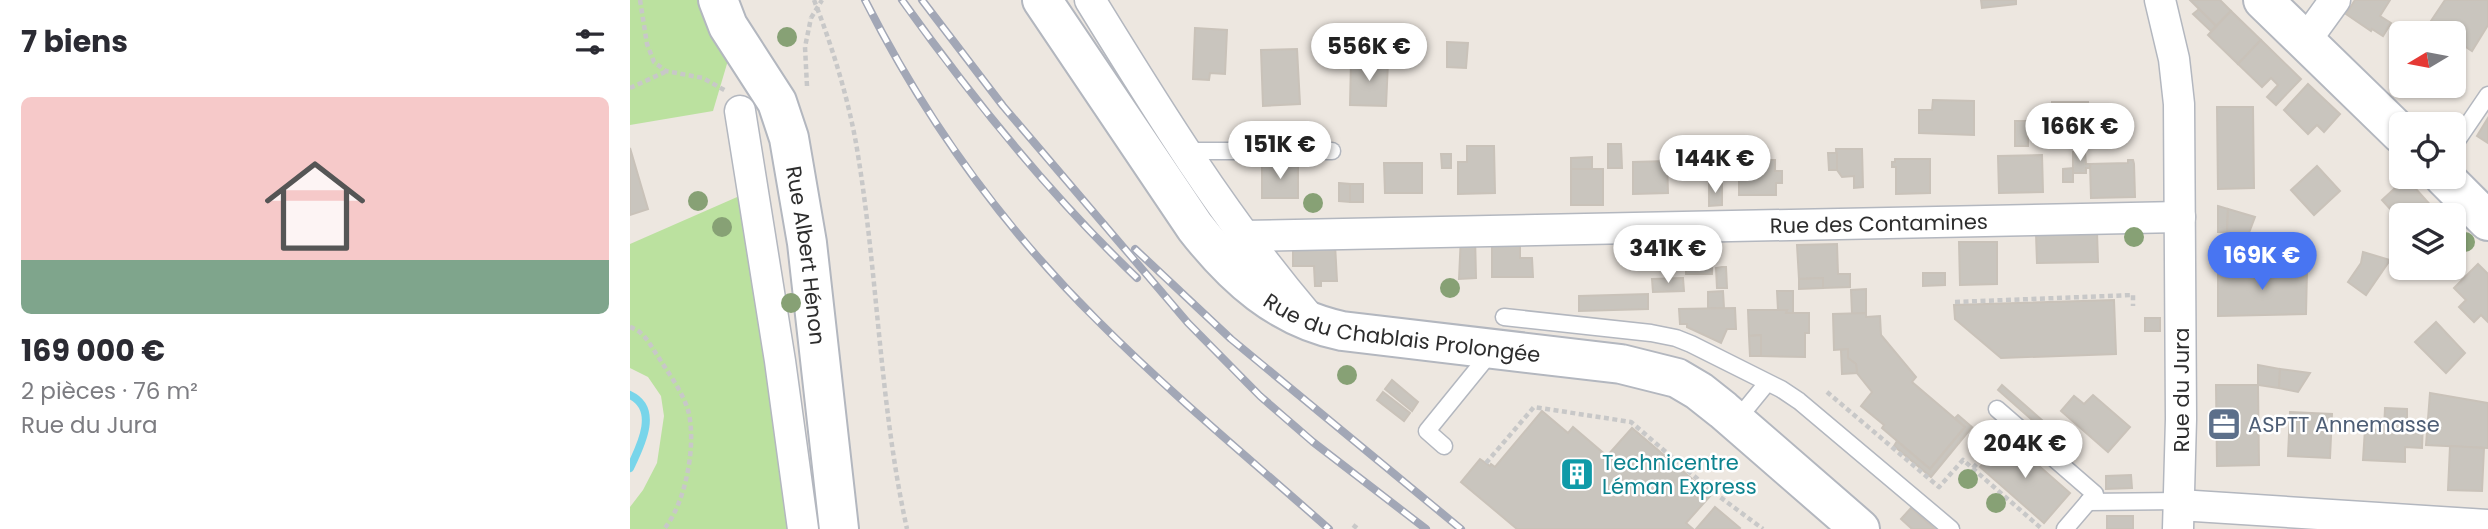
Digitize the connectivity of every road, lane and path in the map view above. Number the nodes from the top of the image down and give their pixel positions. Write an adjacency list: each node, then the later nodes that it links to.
1 (640, 0): 12 (path)
2 (718, 0): 42 (street, Rue Albert Hénon)
3 (814, 0): 43 (path)
4 (822, 0): 10 (path, bridge)
5 (1042, 0): 26 (street, Rue du Chablais Prolongée)
6 (1090, 0): 18 (street)
7 (2160, 0): 21 (street, Rue du Jura)
8 (2263, 0): 11 (street)
9 (2335, 0): 11 (street)
10 (811, 19)
11 (2304, 38): 16 (street)
12 (666, 71): 13 (path); 15 (path)
13 (630, 88)
14 (2488, 95): 17 (lane)
15 (740, 111): 41 (street)
16 (2389, 122)
17 (2466, 127)
18 (1184, 151): 19 (lane); 23 (street)
19 (1332, 151)
20 (2456, 189): 22 (street)
21 (2180, 217): 23 (street, Rue des Contamines); 38 (street, Rue du Jura)
22 (2488, 221)
23 (1242, 236): 26 (street)
24 (1955, 302): 25 (path)
25 (2133, 306)
26 (1316, 324): 28 (street, Rue du Chablais Prolongée)
27 (630, 327): 40 (path)
28 (1499, 333): 29 (lane); 32 (street, Rue du Chablais Prolongée); 34 (lane)
29 (1767, 383): 32 (lane); 46 (lane)
30 (1827, 391): 36 (path)
31 (1997, 409): 33 (lane)
32 (1736, 421): 45 (street, Rue du Chablais Prolongée)
33 (2013, 423): 36 (path); 37 (lane)
34 (1444, 446)
35 (1486, 463): 44 (path)
36 (1973, 468): 47 (path)
37 (2088, 502): 38 (lane); 48 (lane)
38 (2179, 512): 39 (street)
39 (2488, 525)
40 (664, 529)
41 (803, 529)
42 (839, 529)
43 (907, 529)
44 (1763, 529)
45 (1860, 529)
46 (1951, 529)
47 (2042, 529)
48 (2065, 529)

